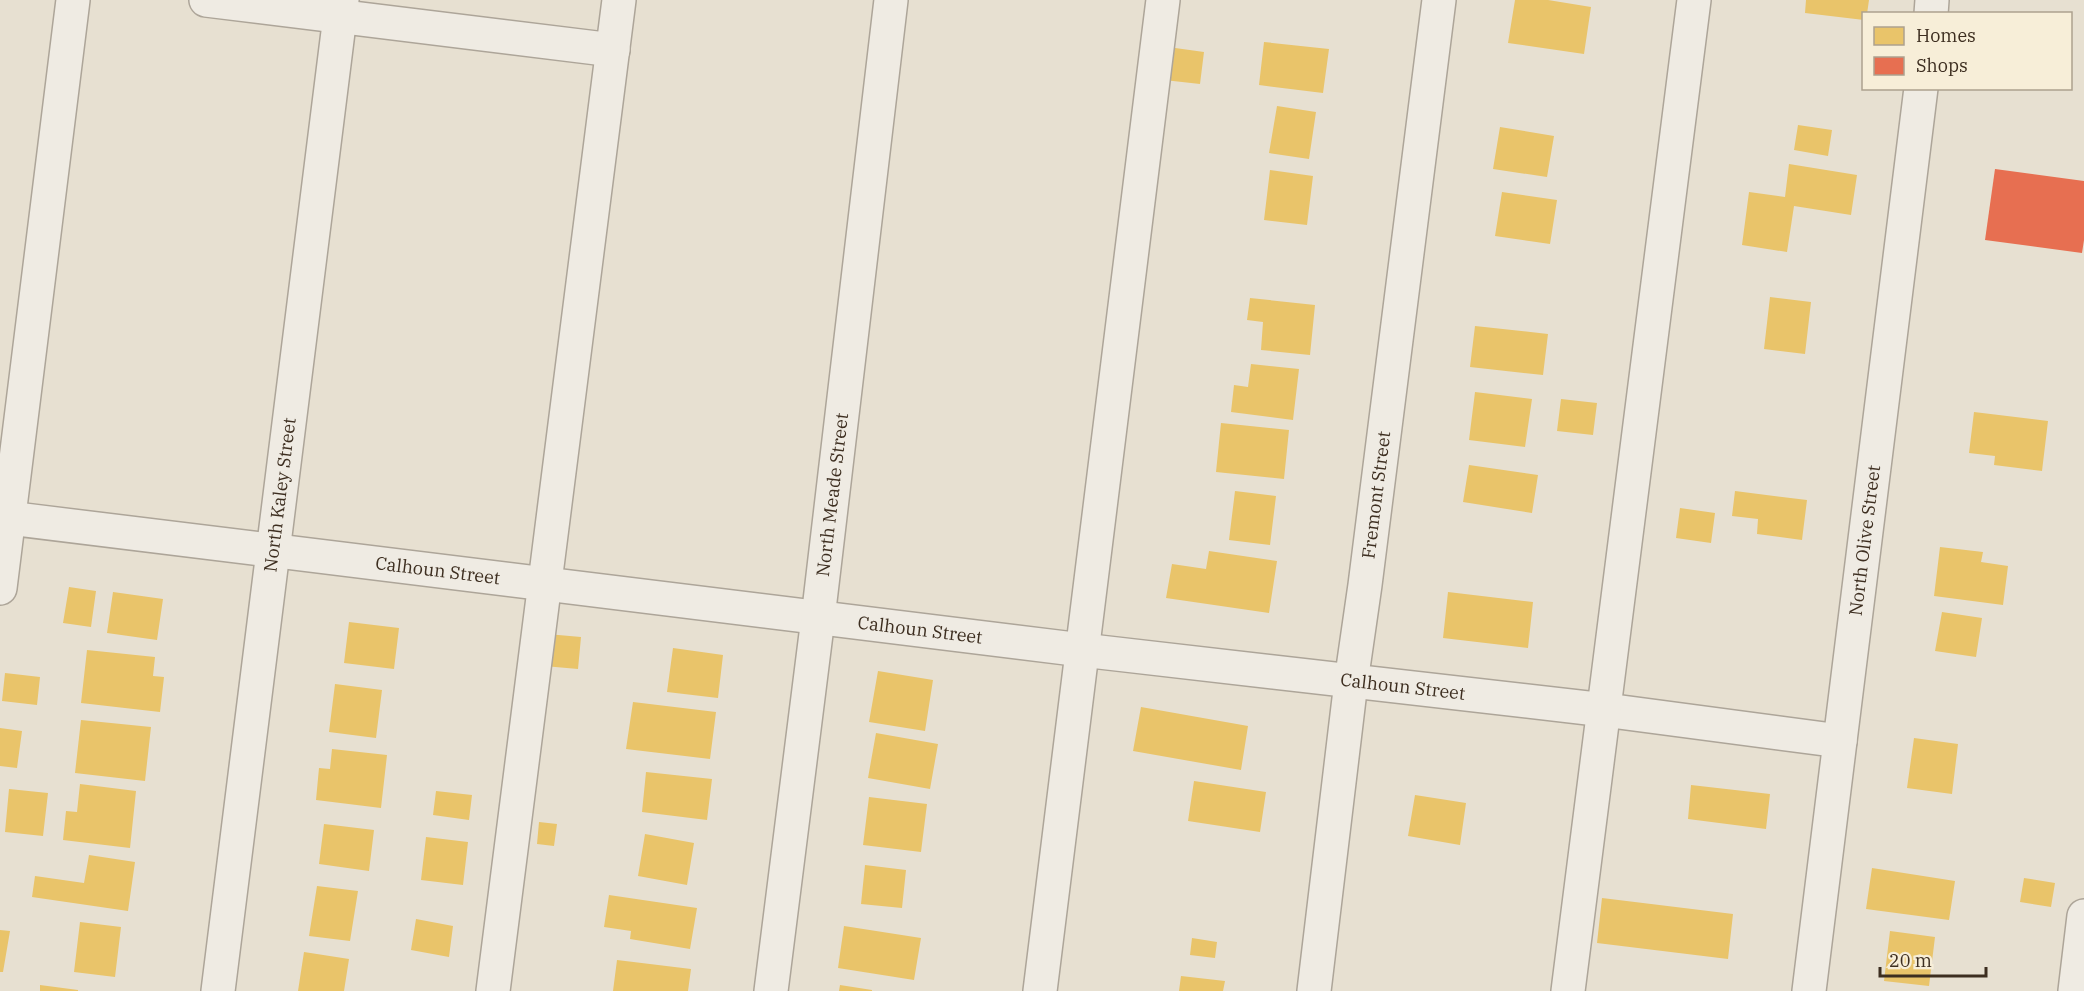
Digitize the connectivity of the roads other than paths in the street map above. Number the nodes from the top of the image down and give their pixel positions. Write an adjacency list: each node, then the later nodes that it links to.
1 (73, 0): 11 (street)
2 (206, 0): 8 (street)
3 (619, 0): 9 (street)
4 (891, 0): 15 (street, North Meade Street)
5 (1163, 0): 16 (street)
6 (1439, 0): 17 (street, Fremont Street)
7 (1694, 0): 18 (street)
8 (341, 8): 9 (street); 12 (street, North Kaley Street)
9 (613, 50): 13 (street)
10 (1922, 90): 19 (street, North Olive Street)
11 (4, 518): 12 (street, Calhoun Street); 14 (street)
12 (274, 551): 13 (street, Calhoun Street); 21 (street, North Kaley Street)
13 (546, 584): 15 (street, Calhoun Street); 22 (street)
14 (0, 588)
15 (818, 618): 16 (street, Calhoun Street); 23 (street, North Meade Street)
16 (1082, 650): 17 (street, Calhoun Street); 24 (street)
17 (1351, 682): 18 (street, Calhoun Street); 25 (street, Fremont Street)
18 (1605, 710): 19 (street, Calhoun Street); 26 (street)
19 (1840, 741): 27 (street, North Olive Street)
20 (2084, 916): 28 (street)
21 (218, 991)
22 (494, 991)
23 (771, 991)
24 (1040, 991)
25 (1314, 991)
26 (1568, 991)
27 (1809, 991)
28 (2075, 991)

